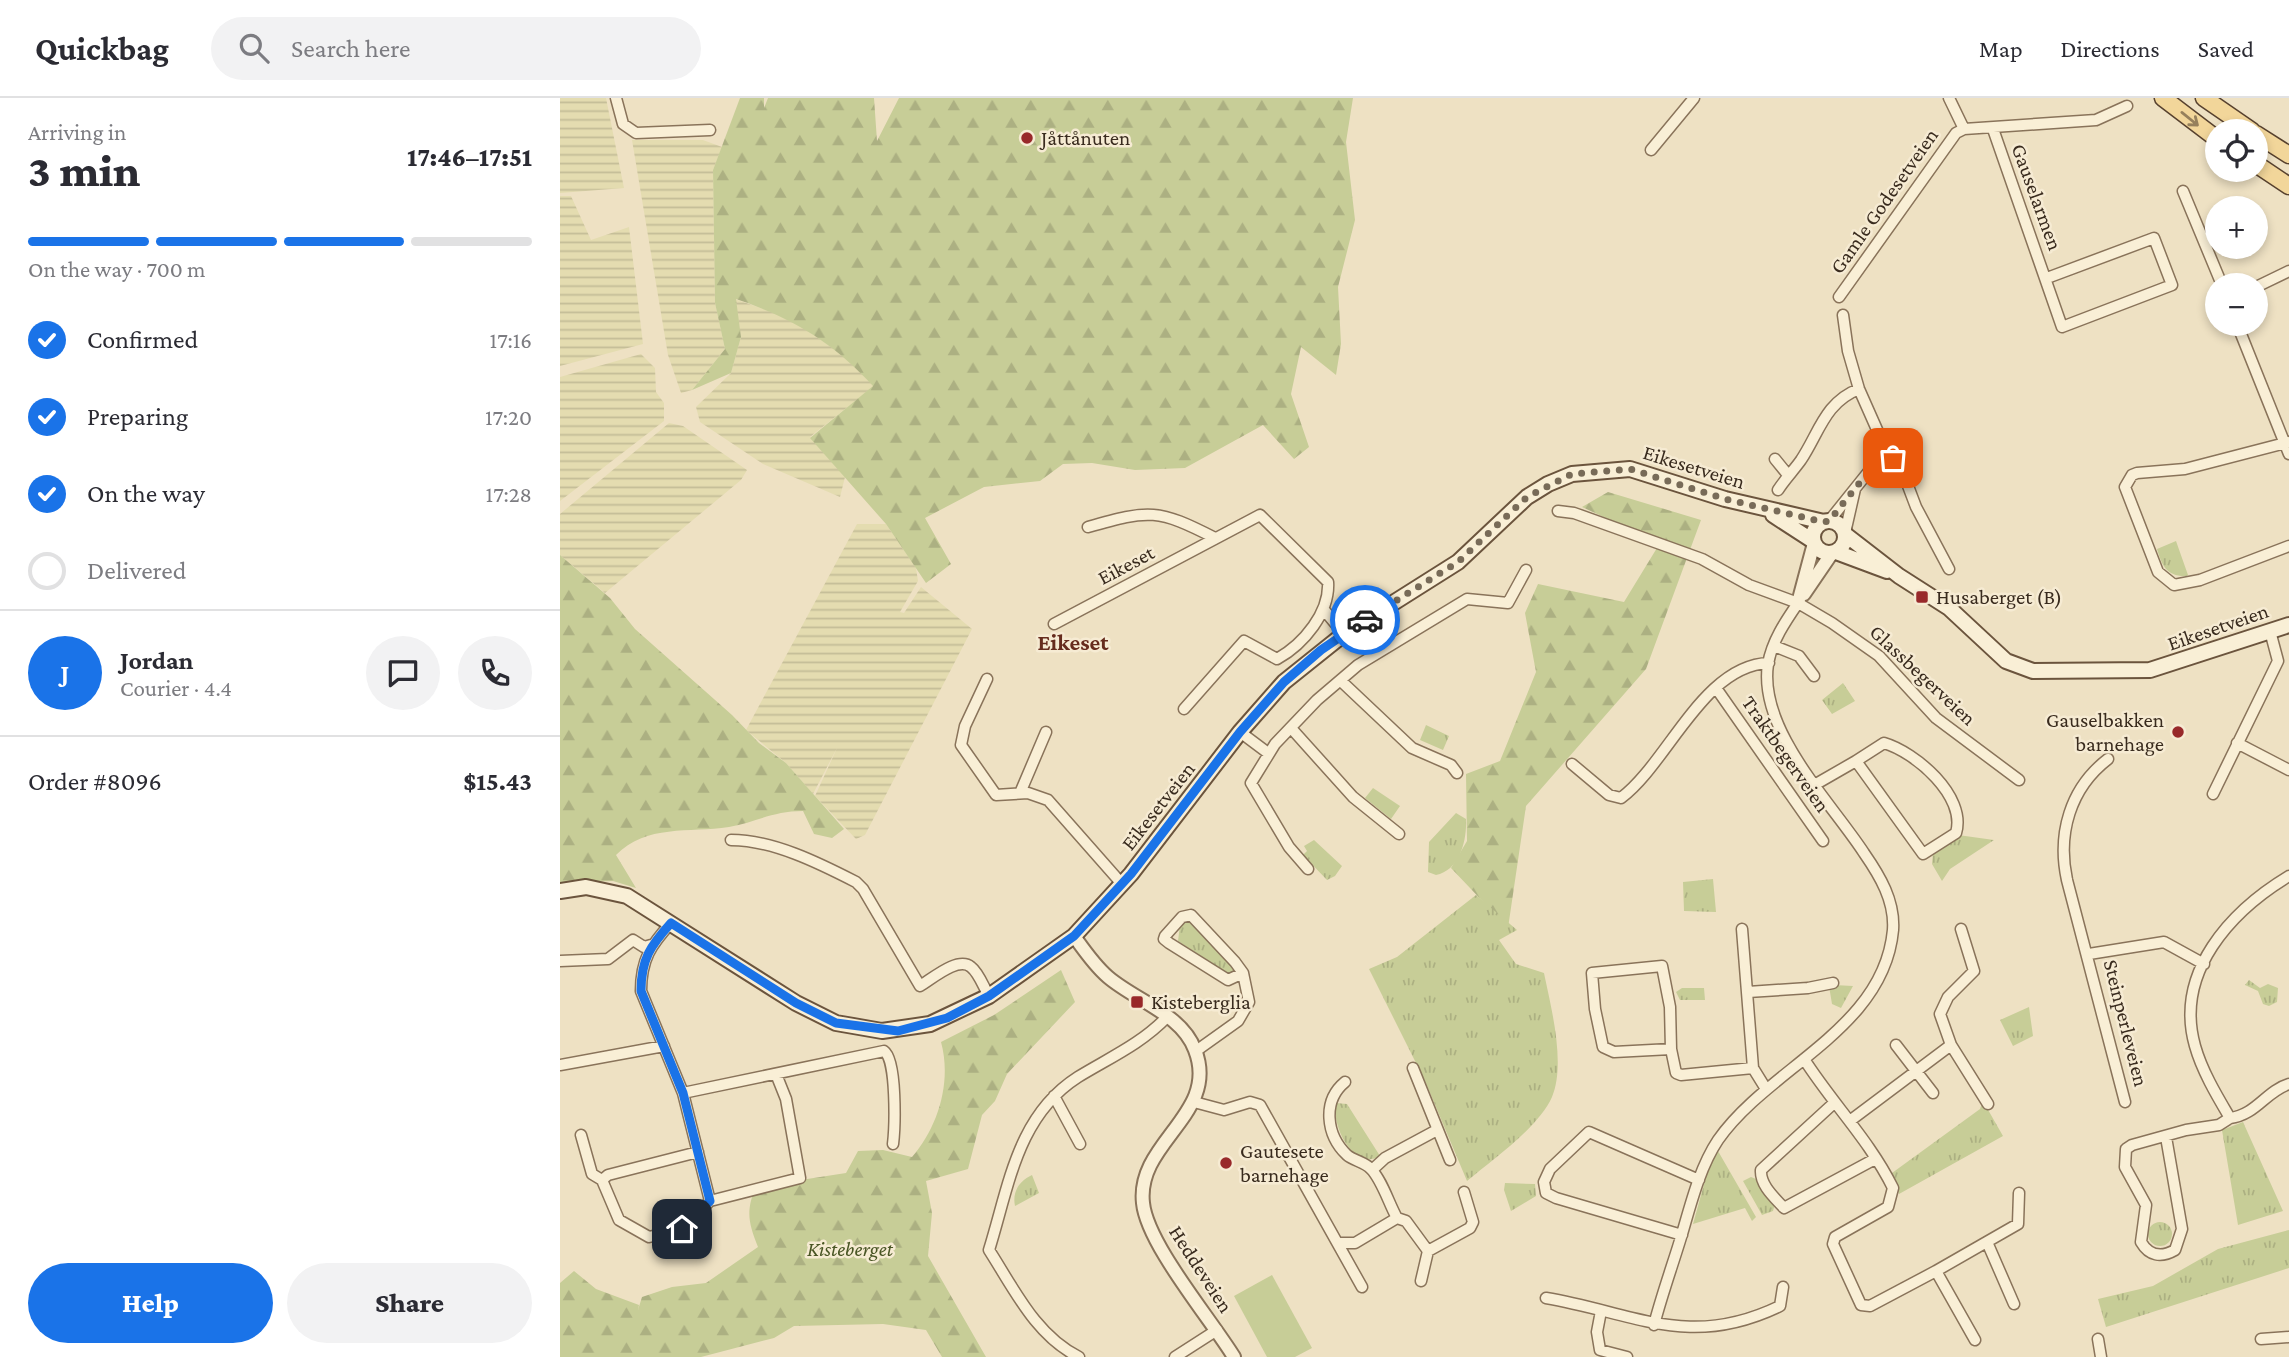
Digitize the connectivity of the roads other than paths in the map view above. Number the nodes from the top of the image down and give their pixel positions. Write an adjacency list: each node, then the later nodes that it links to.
1 (616, 98): 10 (street)
2 (1694, 98): 13 (street)
3 (1949, 98): 8 (street, Gamle Godesetveien)
4 (2163, 98): 11 (main road, one-way to 11)
5 (2204, 98): 7 (main road)
6 (2127, 106): 9 (street, Gamle Godesetveien)
7 (2235, 119)
8 (1964, 129): 9 (street, Gamle Godesetveien); 22 (street, Gamle Godesetveien)
9 (1993, 129): 20 (street, Gauselarmen)
10 (710, 130)
11 (2205, 130)
12 (2268, 141): 14 (main road)
13 (1651, 150)
14 (2289, 155)
15 (2268, 172): 16 (main road)
16 (2289, 186)
17 (2183, 191): 19 (street)
18 (2289, 271): 21 (street)
19 (2217, 273)
20 (2047, 278): 20 (street, Gauselarmen)
21 (2268, 281)
22 (1839, 297)
23 (1843, 315): 25 (street)
24 (2242, 336): 26 (street)
25 (1859, 389): 27 (street); 30 (street)
26 (2287, 443): 28 (street); 40 (street)
27 (1886, 450): 31 (street); 42 (street)
28 (2289, 454)
29 (1774, 459): 30 (street)
30 (1788, 475): 32 (street)
31 (1856, 485): 35 (street); 37 (street)
32 (1778, 490)
33 (1766, 510): 35 (main road, Eikesetveien); 39 (main road, Eikesetveien); 50 (main road, Eikesetveien)
34 (1558, 511): 45 (street, Glassbegerveien)
35 (1826, 521): 37 (main road); 39 (main road)
36 (1088, 527): 38 (street, Eikeset)
37 (1845, 534): 41 (main road); 44 (main road, Eikesetveien)
38 (1214, 538): 46 (street, Eikeset); 47 (street, Eikeset)
39 (1814, 542): 41 (main road); 45 (street)
40 (2289, 546)
41 (1834, 553): 44 (main road, Eikesetveien); 45 (street)
42 (1949, 569)
43 (1526, 570): 55 (street)
44 (1899, 576): 49 (main road, Eikesetveien)
45 (1798, 603): 51 (street); 68 (street, Glassbegerveien)
46 (1325, 611): 50 (street); 57 (street)
47 (1054, 624)
48 (2289, 625): 49 (main road, Eikesetveien)
49 (2270, 631): 61 (street)
50 (1344, 634): 60 (main road, Eikesetveien)
51 (1774, 646): 52 (street); 53 (street)
52 (1769, 663): 56 (street, Traktbegerveien); 69 (street)
53 (1814, 677)
54 (988, 679): 70 (street)
55 (1341, 681): 58 (street); 67 (street)
56 (1716, 688): 65 (street, Traktbegerveien); 74 (street, Traktbegerveien)
57 (1184, 709)
58 (1291, 728): 62 (street); 72 (street)
59 (1046, 732): 70 (street)
60 (1240, 732): 62 (street); 77 (main road, Eikesetveien)
61 (2237, 743): 66 (street); 71 (street)
62 (1268, 753): 75 (street)
63 (2108, 759): 84 (street, Steinperleveien)
64 (1856, 761): 64 (street); 69 (street)
65 (1572, 764)
66 (2289, 770)
67 (1457, 773)
68 (2019, 780)
69 (1816, 784): 97 (street)
70 (1020, 793): 77 (street)
71 (2213, 794)
72 (1399, 834)
73 (731, 840): 90 (street)
74 (1823, 841)
75 (1308, 869)
76 (2289, 876): 86 (street)
77 (1122, 884): 82 (main road, Eikesetveien)
78 (560, 891): 79 (main road, Eikesetveien)
79 (671, 923): 83 (street); 90 (main road, Eikesetveien)
80 (1742, 929): 89 (street)
81 (1961, 929): 93 (street)
82 (1074, 936): 90 (main road, Eikesetveien); 91 (street)
83 (650, 945): 85 (street); 94 (street)
84 (2089, 954): 86 (street, Steinperleveien); 110 (street, Steinperleveien)
85 (560, 961)
86 (2204, 964): 113 (street)
87 (1242, 973): 87 (street); 96 (street)
88 (1833, 983): 89 (street)
89 (1748, 992): 100 (street)
90 (989, 996)
91 (1167, 1017): 96 (street); 108 (street)
92 (1896, 1045): 101 (street)
93 (1951, 1045): 101 (street); 112 (street)
94 (664, 1046): 98 (street); 106 (street)
95 (1671, 1049): 95 (street); 100 (street)
96 (1196, 1051): 109 (street)
97 (1804, 1059): 105 (street); 111 (street)
98 (560, 1065)
99 (1413, 1068): 115 (street)
100 (1753, 1068): 105 (street)
101 (1914, 1070): 107 (street); 114 (street)
102 (776, 1074): 106 (street); 118 (street); 128 (street)
103 (1345, 1082): 123 (street)
104 (2289, 1084): 113 (street)
105 (1766, 1089): 125 (street)
106 (683, 1093): 120 (street)
107 (1933, 1093)
108 (1054, 1096): 119 (street); 147 (street)
109 (1194, 1102): 132 (street); 142 (street, Heddeveien)
110 (2125, 1102)
111 (1834, 1103): 114 (street); 121 (street)
112 (1988, 1104)
113 (2230, 1118): 117 (street)
114 (1851, 1120): 121 (street)
115 (1437, 1130): 122 (street); 123 (street)
116 (581, 1135): 124 (street)
117 (2166, 1137): 117 (street)
118 (893, 1143)
119 (1080, 1144)
120 (698, 1152): 124 (street); 128 (street)
121 (1875, 1159): 134 (street)
122 (1450, 1160)
123 (1372, 1170): 129 (street)
124 (602, 1180): 128 (street)
125 (1699, 1180): 130 (street); 130 (street)
126 (1464, 1192): 133 (street)
127 (2019, 1193): 131 (street)
128 (710, 1201)
129 (1397, 1218): 132 (street); 133 (street)
130 (1682, 1235): 141 (street)
131 (1987, 1242): 134 (street); 139 (street)
132 (1340, 1243): 136 (street)
133 (1428, 1251): 135 (street)
134 (1936, 1271): 146 (street)
135 (1421, 1281)
136 (1362, 1287)
137 (1783, 1287): 141 (street)
138 (1546, 1298): 140 (street)
139 (2014, 1304)
140 (1601, 1311): 141 (street); 150 (street)
141 (1654, 1325)
142 (1217, 1330): 148 (street); 149 (street, Heddeveien)
143 (2289, 1337): 145 (street)
144 (2098, 1339): 151 (street)
145 (2261, 1339)
146 (1975, 1340)
147 (1079, 1357)
148 (1175, 1357)
149 (1234, 1357)
150 (1627, 1357)
151 (2101, 1357)

